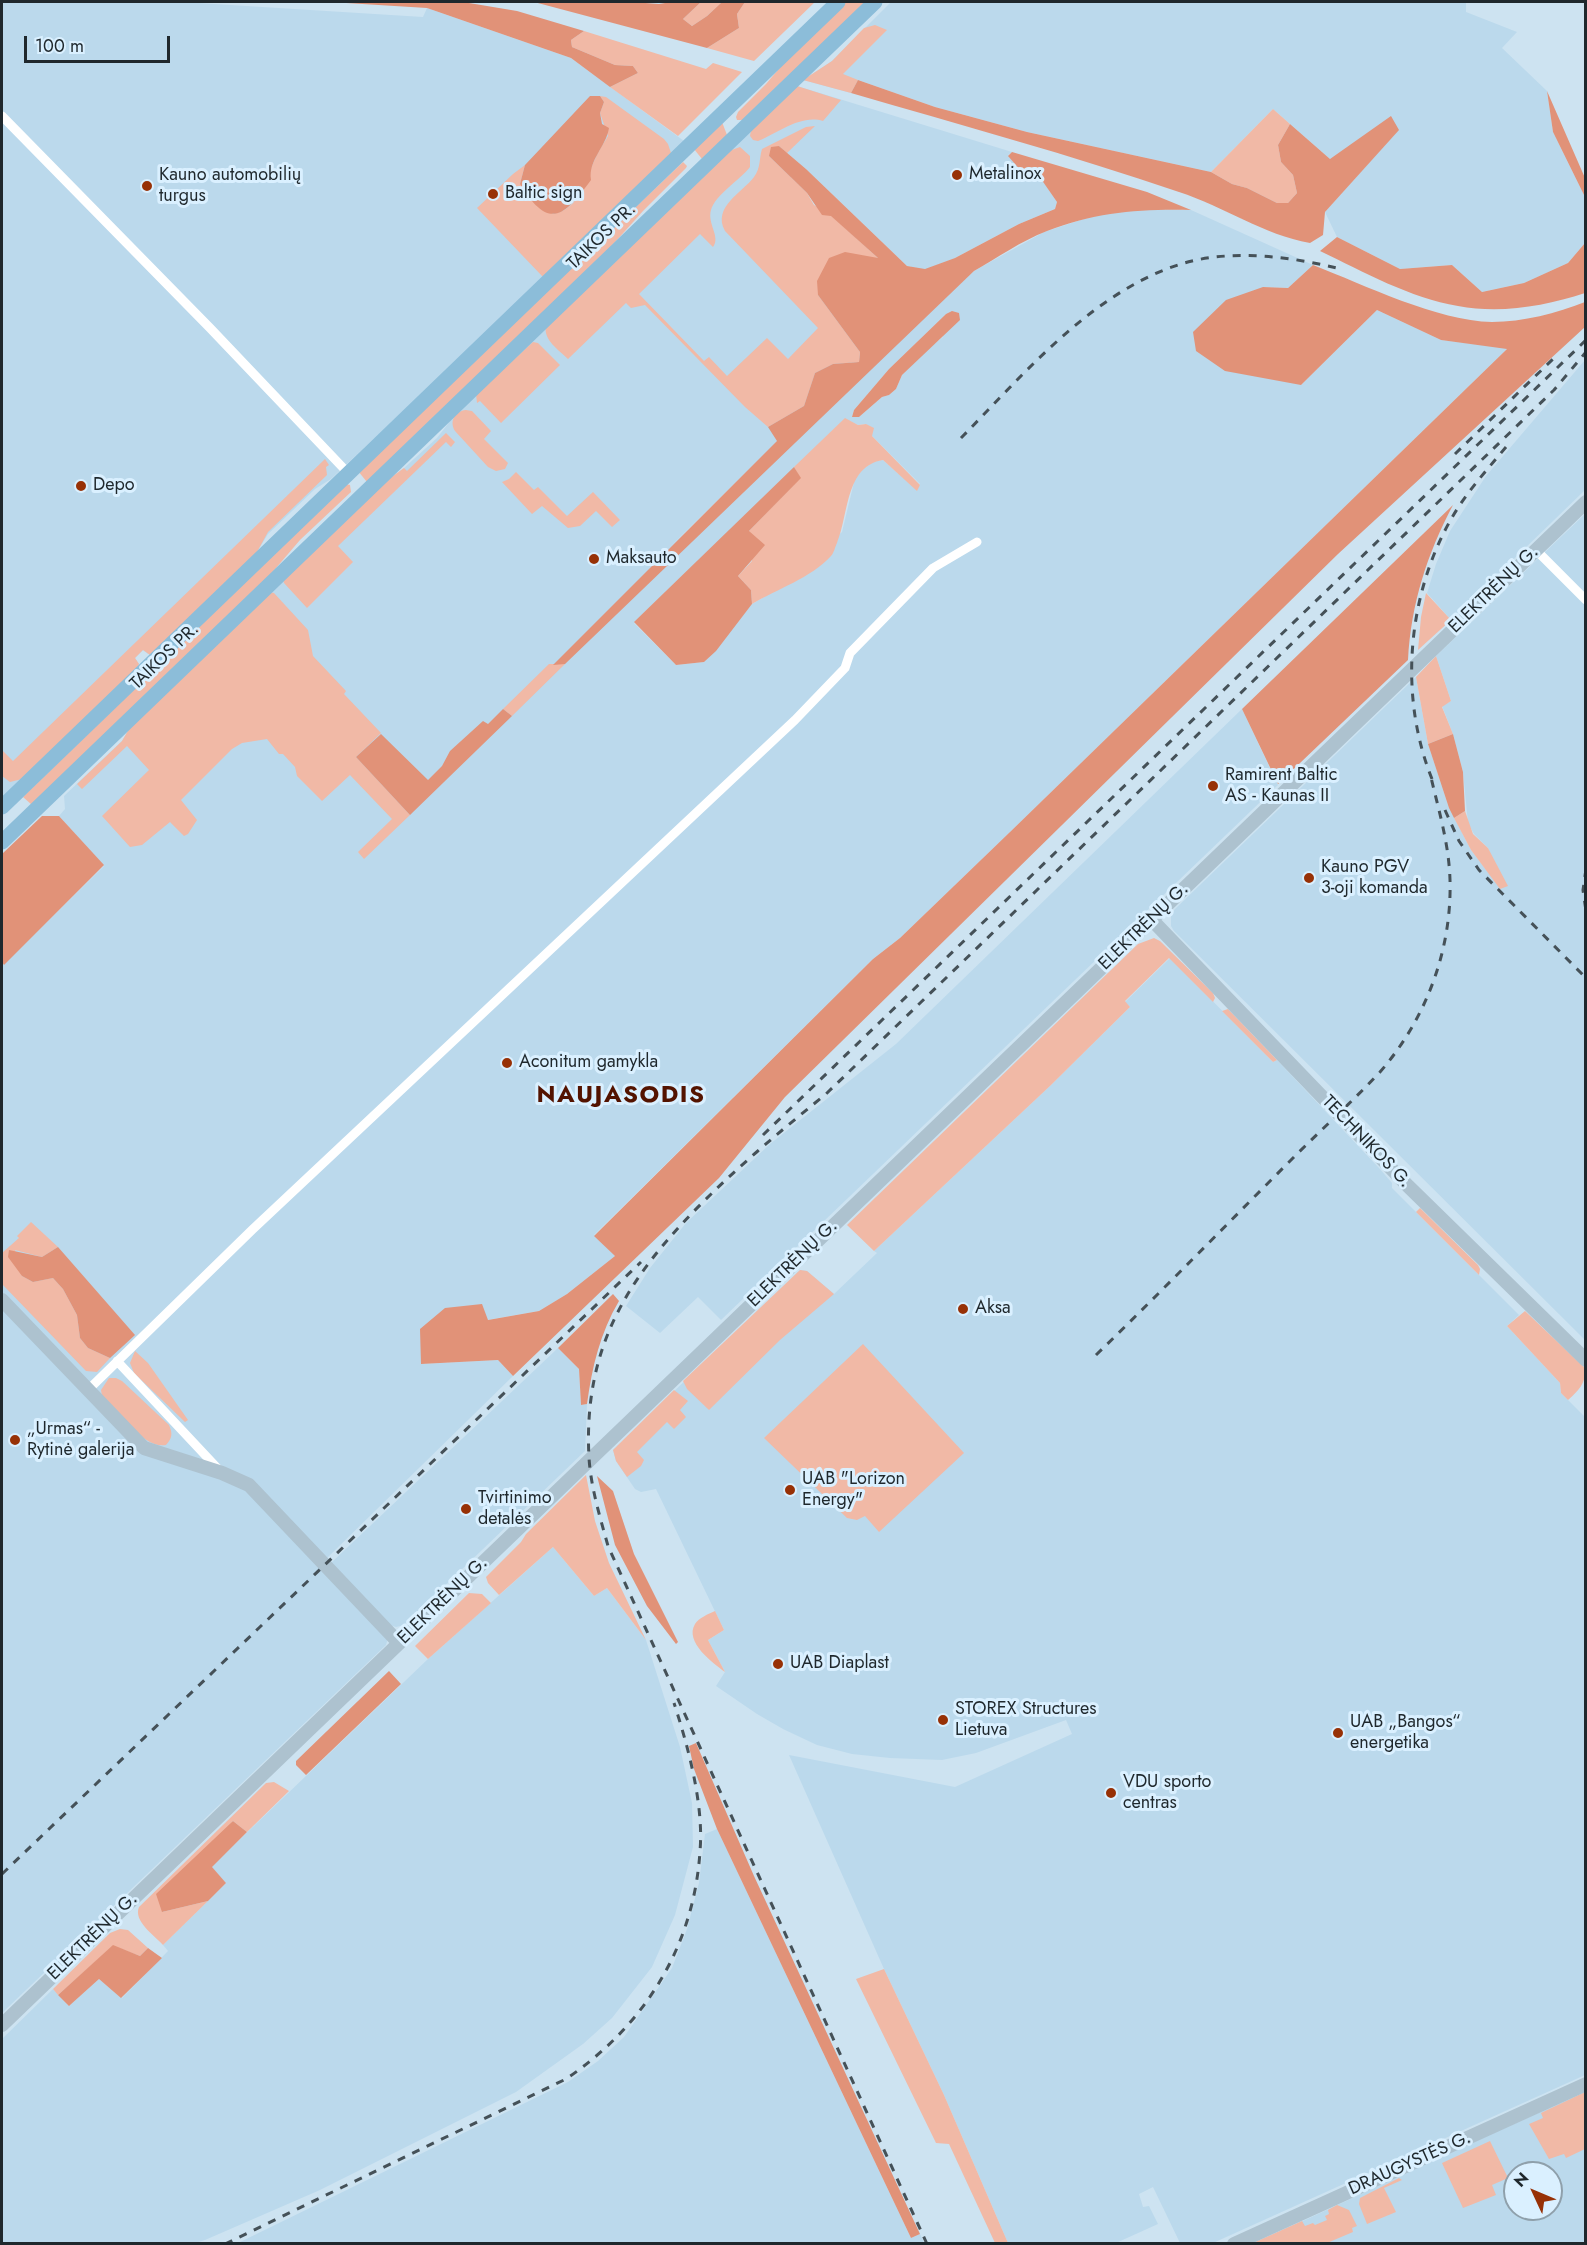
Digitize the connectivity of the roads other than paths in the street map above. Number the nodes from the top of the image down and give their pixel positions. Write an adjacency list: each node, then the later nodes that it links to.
1 (838, 2): 3 (main road, TAIKOS PR.)
2 (875, 2): 5 (main road, TAIKOS PR.)
3 (729, 107): 5 (main road); 6 (main road, TAIKOS PR.)
4 (2, 116): 8 (street)
5 (737, 133): 7 (main road, TAIKOS PR.)
6 (683, 151): 7 (main road); 8 (main road, TAIKOS PR.)
7 (694, 176): 9 (main road, TAIKOS PR.)
8 (348, 473): 9 (main road); 14 (main road, TAIKOS PR.)
9 (357, 500): 15 (main road, TAIKOS PR.)
10 (1586, 502): 12 (street, ELEKTRĖNŲ G.)
11 (977, 542): 20 (street)
12 (1536, 550): 13 (street); 17 (street, ELEKTRĖNŲ G.)
13 (1586, 600)
14 (6, 803): 15 (main road)
15 (28, 817): 16 (main road, TAIKOS PR.)
16 (2, 842)
17 (1152, 920): 19 (street, TECHNIKOS G.); 23 (street, ELEKTRĖNŲ G.)
18 (2, 1300): 21 (street)
19 (1586, 1360)
20 (117, 1361): 21 (street); 22 (street)
21 (88, 1390): 22 (street)
22 (222, 1473): 23 (street)
23 (399, 1643): 24 (street, ELEKTRĖNŲ G.)
24 (2, 2025)
25 (1586, 2084): 26 (street, DRAUGYSTĖS G.)
26 (1234, 2244)

